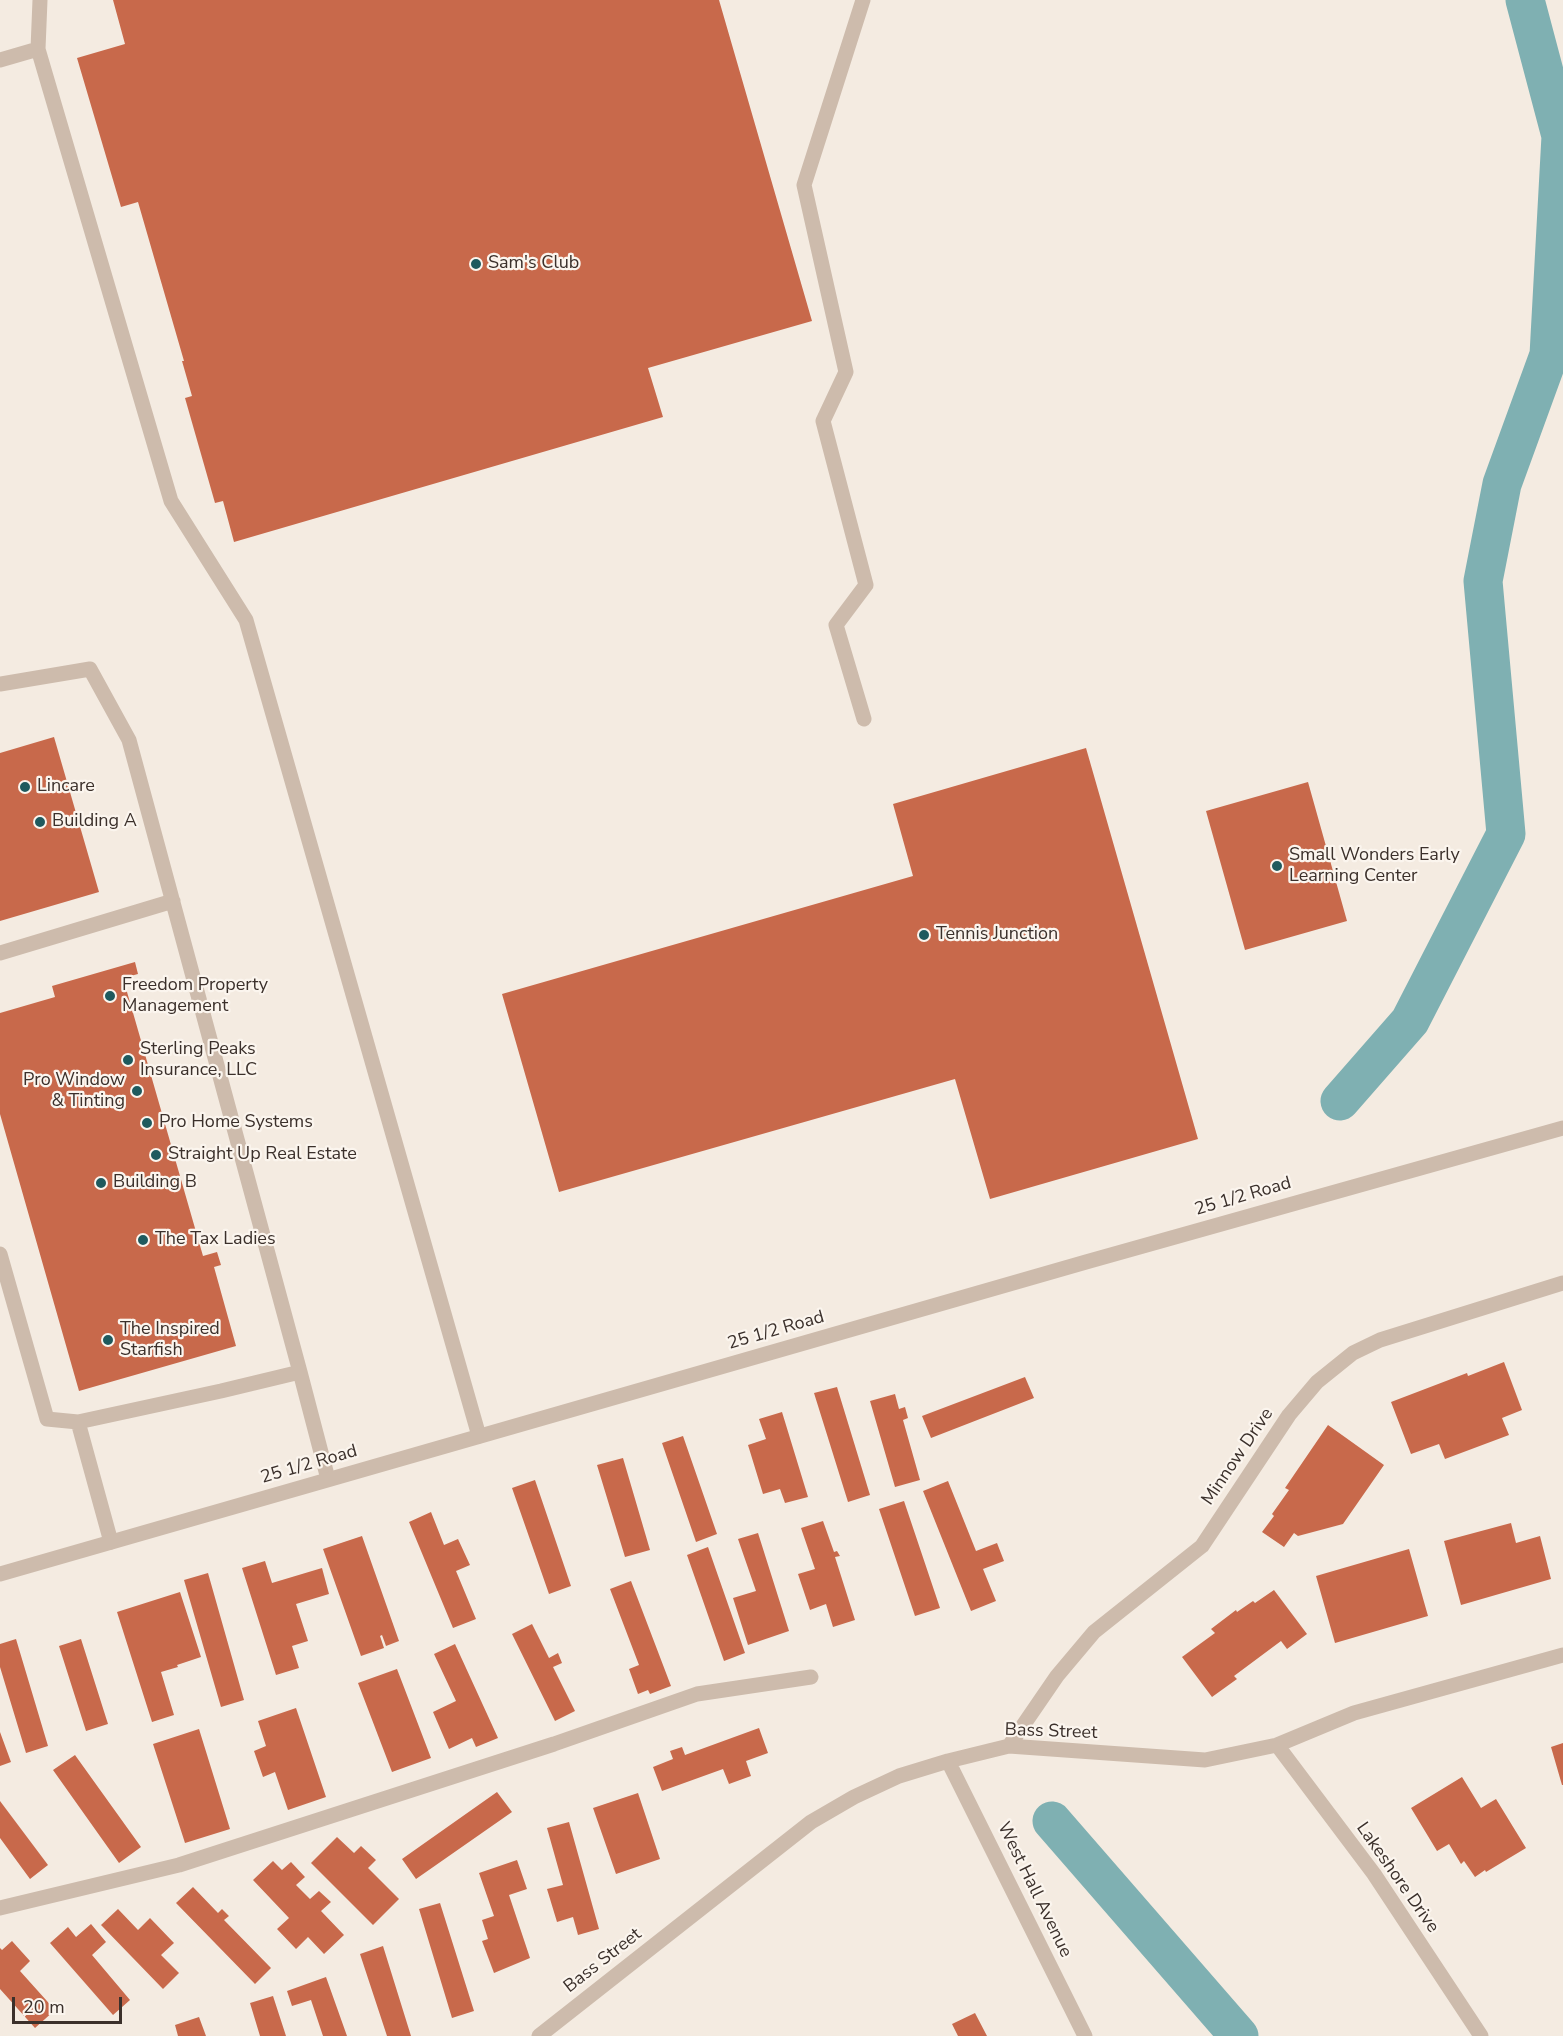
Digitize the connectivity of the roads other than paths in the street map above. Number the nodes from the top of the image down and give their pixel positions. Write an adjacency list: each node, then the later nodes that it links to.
1 (40, 0): 3 (street)
2 (863, 0): 6 (street)
3 (38, 50): 4 (street); 14 (street)
4 (0, 60)
5 (0, 684): 7 (street)
6 (864, 719)
7 (173, 902): 8 (street); 12 (street)
8 (0, 953)
9 (1563, 1128): 14 (street, 25 1/2 Road)
10 (0, 1254): 13 (street)
11 (1563, 1283): 21 (street, Minnow Drive)
12 (300, 1372): 13 (street); 15 (street)
13 (78, 1422): 16 (street)
14 (479, 1436): 15 (street, 25 1/2 Road)
15 (328, 1479): 16 (street, 25 1/2 Road)
16 (111, 1542): 17 (street, 25 1/2 Road)
17 (0, 1574)
18 (1563, 1655): 20 (street, Bass Street)
19 (811, 1677): 23 (street)
20 (1277, 1745): 21 (street, Bass Street); 26 (street, Lakeshore Drive)
21 (1009, 1746): 22 (street, Bass Street)
22 (948, 1761): 24 (street, Bass Street); 25 (street, West Hall Avenue)
23 (0, 1908)
24 (538, 2036)
25 (1084, 2036)
26 (1480, 2036)

